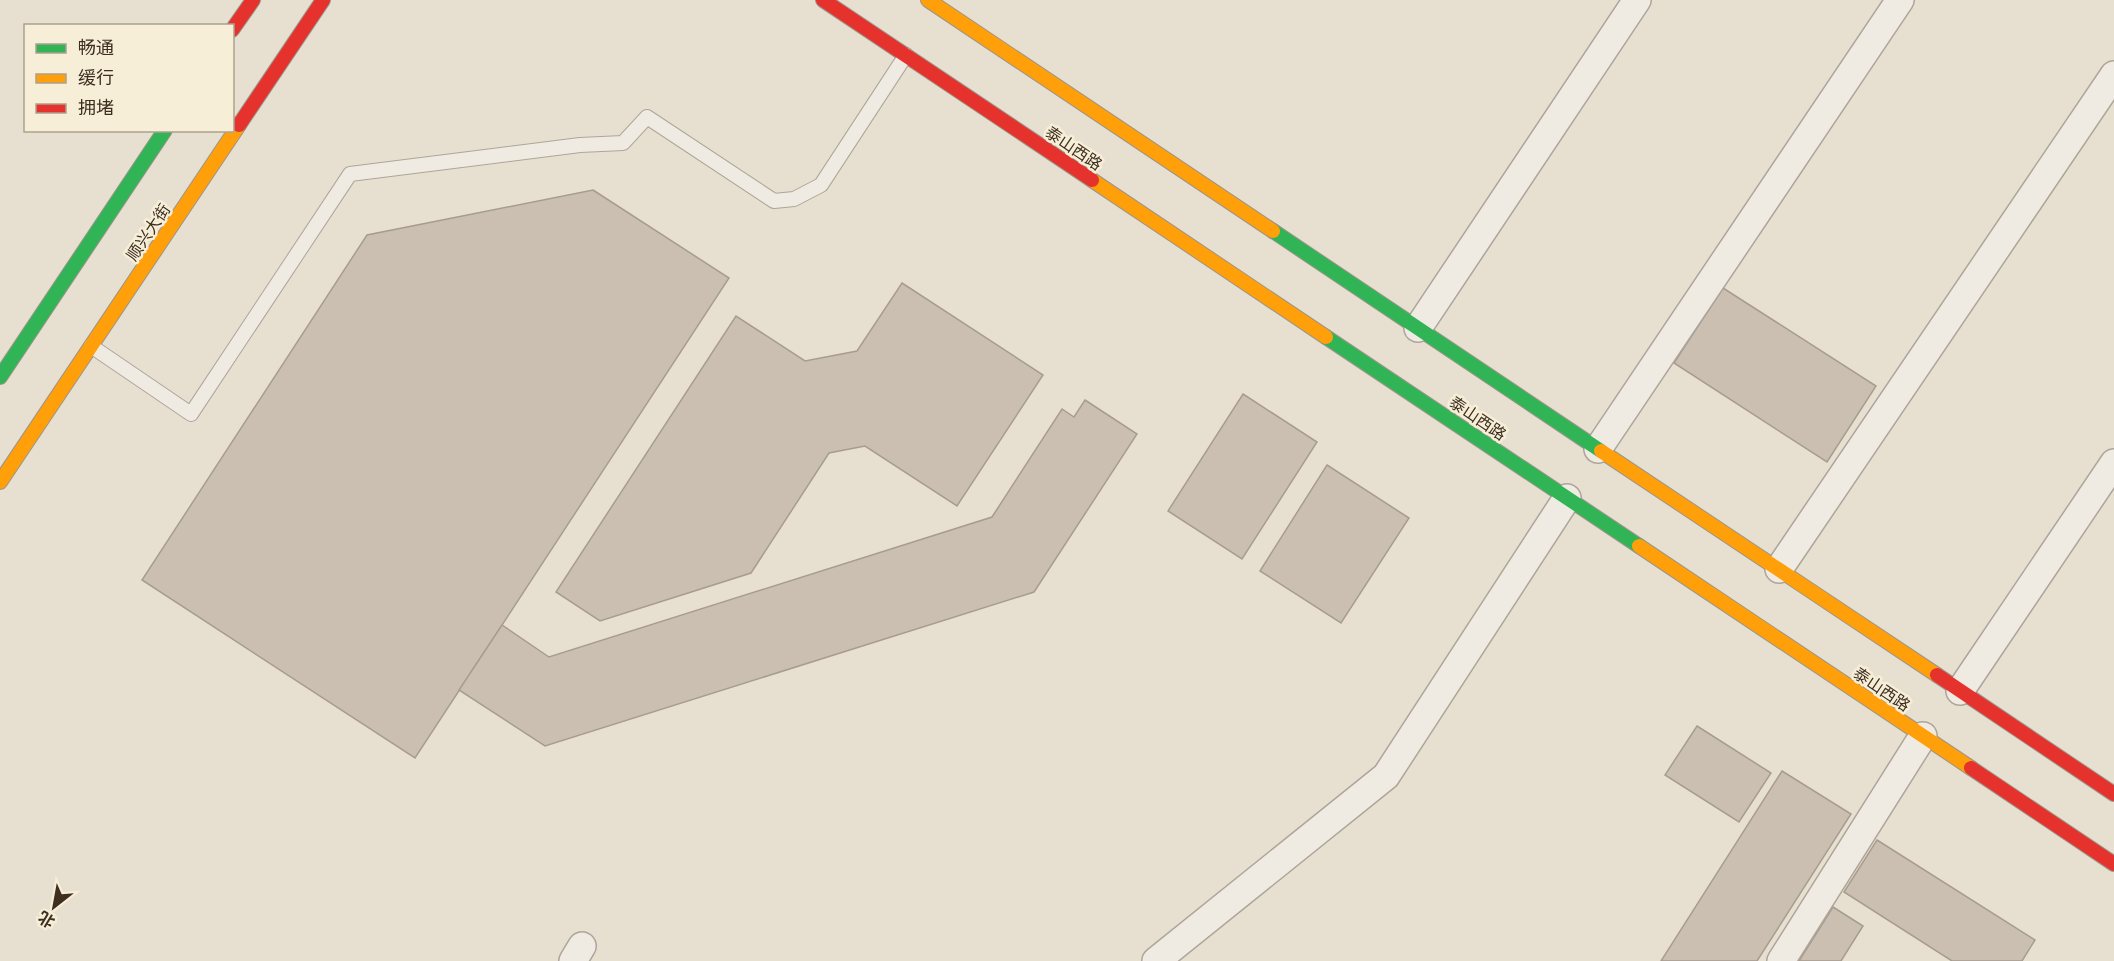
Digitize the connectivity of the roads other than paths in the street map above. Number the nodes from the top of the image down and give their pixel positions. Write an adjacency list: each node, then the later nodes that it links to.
1 (253, 0): 7 (main road)
2 (323, 0): 12 (main road, 顺兴大街)
3 (824, 0): 8 (main road, 泰山西路)
4 (928, 0): 11 (main road)
5 (1637, 0): 11 (street)
6 (1900, 0): 14 (street)
7 (234, 27)
8 (906, 55): 12 (lane); 17 (main road, 泰山西路)
9 (2114, 75): 18 (street)
10 (164, 132): 13 (main road)
11 (1418, 328): 14 (main road)
12 (91, 346): 16 (main road, 顺兴大街)
13 (0, 377)
14 (1598, 449): 18 (main road)
15 (2114, 462): 19 (street)
16 (0, 482)
17 (1566, 498): 20 (main road, 泰山西路); 23 (street)
18 (1779, 569): 19 (main road)
19 (1960, 691): 21 (main road)
20 (1923, 736): 22 (main road, 泰山西路); 24 (street)
21 (2114, 794)
22 (2114, 864)
23 (1156, 961)
24 (1781, 961)

